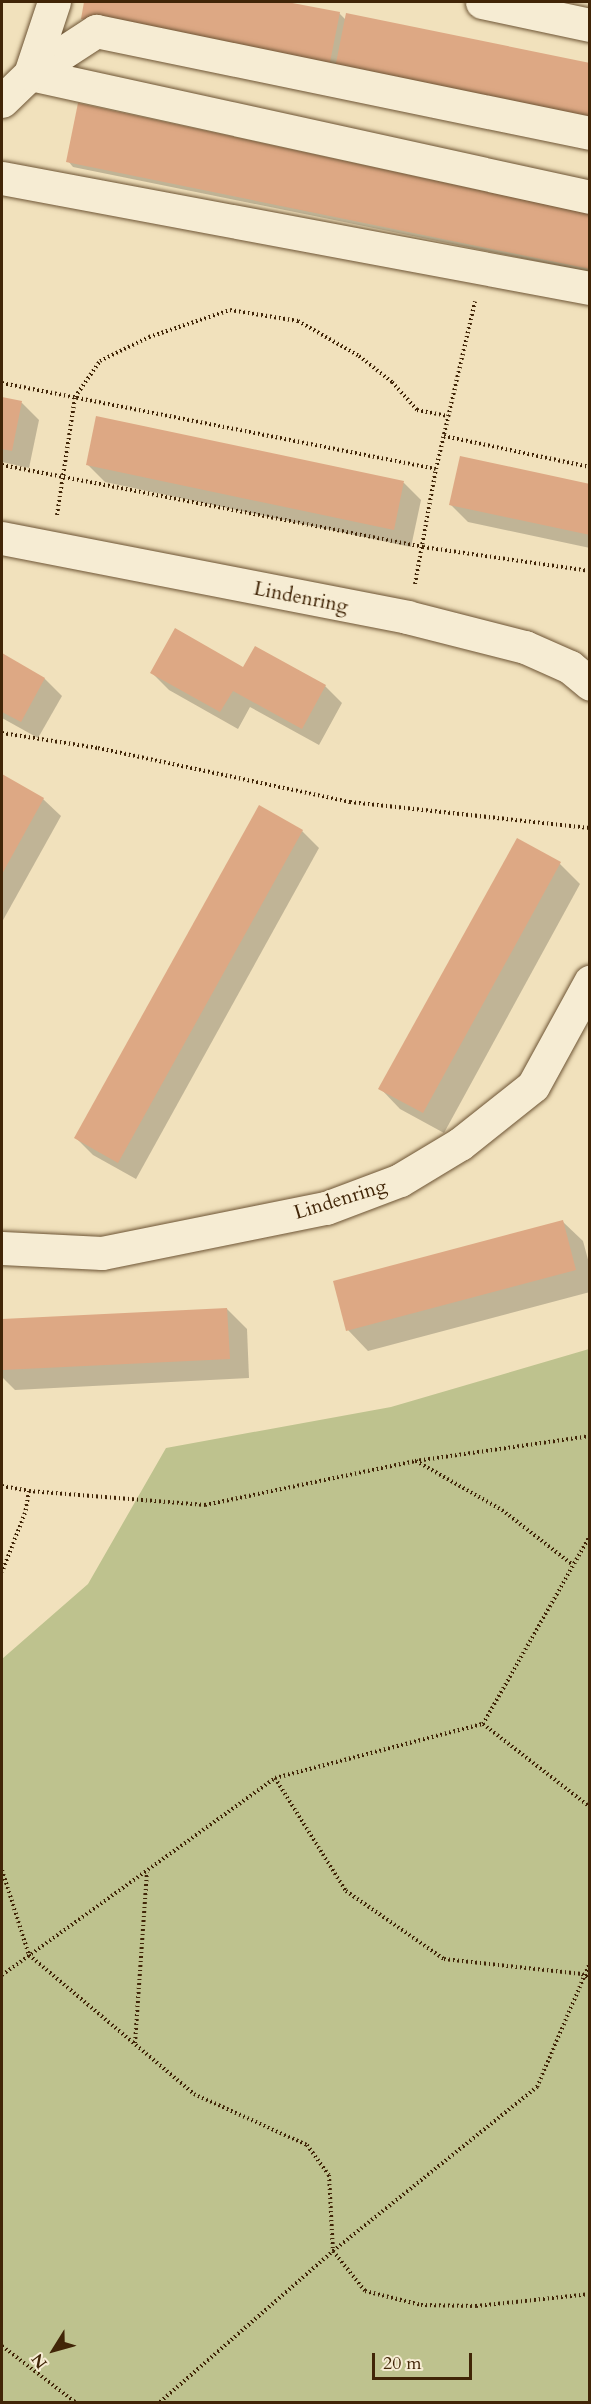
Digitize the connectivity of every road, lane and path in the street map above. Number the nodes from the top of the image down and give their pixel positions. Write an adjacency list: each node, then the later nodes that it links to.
1 (54, 2): 4 (street)
2 (482, 2): 3 (street)
3 (590, 25)
4 (30, 74): 5 (street); 6 (street); 8 (street)
5 (2, 102)
6 (590, 133)
7 (2, 178): 9 (street)
8 (590, 197)
9 (483, 268): 10 (street); 13 (path)
10 (590, 288)
11 (2, 383): 12 (path)
12 (75, 397): 13 (path); 17 (path); 18 (path)
13 (448, 417): 14 (path)
14 (444, 436): 16 (path); 17 (path)
15 (2, 465): 18 (path)
16 (590, 466)
17 (436, 469): 20 (path)
18 (64, 477): 20 (path); 21 (path)
19 (2, 538): 21 (street, Lindenring)
20 (423, 547): 22 (path); 23 (path)
21 (50, 548): 23 (street, Lindenring)
22 (590, 571)
23 (408, 617): 24 (street, Lindenring)
24 (590, 684)
25 (3, 732): 26 (path)
26 (590, 828)
27 (590, 982): 28 (street, Lindenring)
28 (2, 1248)
29 (590, 1436): 30 (path)
30 (415, 1461): 32 (path); 34 (path)
31 (2, 1486): 32 (path)
32 (29, 1491): 35 (path)
33 (590, 1536): 34 (path)
34 (573, 1565): 36 (path)
35 (2, 1572)
36 (483, 1724): 37 (path); 38 (path)
37 (275, 1778): 40 (path); 43 (path)
38 (590, 1807)
39 (2, 1870): 41 (path)
40 (147, 1871): 41 (path); 46 (path)
41 (29, 1954): 44 (path); 46 (path)
42 (590, 1963): 43 (path)
43 (582, 1974): 45 (path); 47 (path)
44 (2, 1975)
45 (590, 1979)
46 (135, 2043): 47 (path)
47 (333, 2251): 48 (path); 51 (path)
48 (590, 2294)
49 (2, 2346): 50 (path)
50 (75, 2403)
51 (160, 2403)

